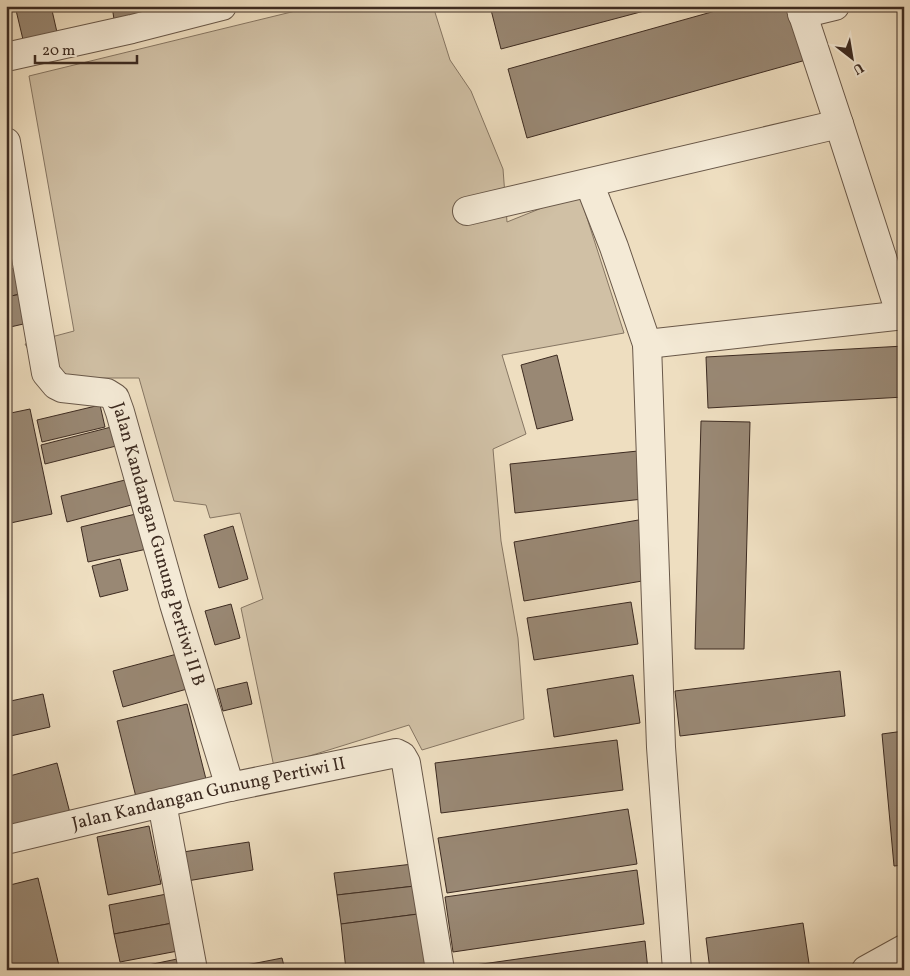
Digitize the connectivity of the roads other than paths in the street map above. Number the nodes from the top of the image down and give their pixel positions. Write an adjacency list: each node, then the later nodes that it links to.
1 (222, 6): 4 (street)
2 (835, 6): 3 (street)
3 (801, 10): 5 (street)
4 (6, 57)
5 (839, 124): 7 (street); 9 (street)
6 (6, 142): 11 (street, Jalan Kandangan Gunung Pertiwi II B)
7 (589, 183): 8 (street); 10 (street)
8 (467, 212)
9 (902, 316): 10 (street)
10 (647, 344): 17 (street)
11 (230, 787): 12 (street, Jalan Kandangan Gunung Pertiwi II); 16 (street, Jalan Kandangan Gunung Pertiwi II)
12 (162, 803): 13 (street, Jalan Kandangan Gunung Pertiwi II); 15 (street)
13 (6, 840)
14 (904, 949): 18 (street)
15 (193, 970)
16 (440, 970)
17 (677, 970)
18 (866, 970)

